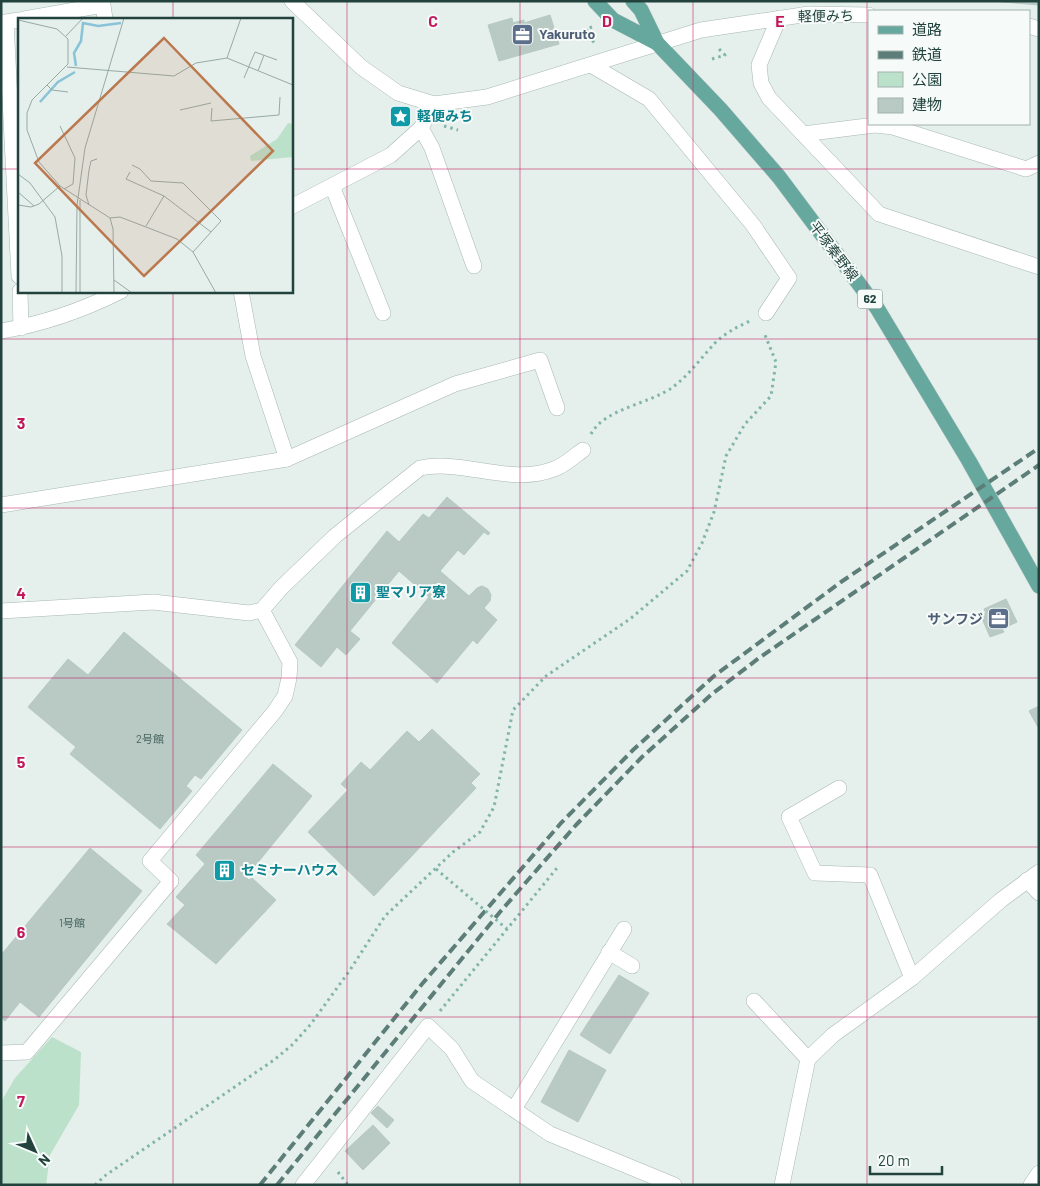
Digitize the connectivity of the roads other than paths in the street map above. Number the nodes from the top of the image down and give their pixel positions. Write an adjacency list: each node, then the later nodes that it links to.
1 (292, 1): 12 (street, 軽便みち)
2 (594, 1): 10 (main road, 平塚秦野線 / 62)
3 (633, 1): 10 (main road, 平塚秦野線 / 62)
4 (809, 8): 5 (street, 軽便みち); 8 (street, 軽便みち)
5 (868, 15)
6 (30, 18): 7 (street)
7 (105, 18)
8 (779, 18): 10 (street, 軽便みち); 14 (street)
9 (18, 20): 18 (street)
10 (657, 43): 11 (street, 軽便みち); 32 (main road, 平塚秦野線 / 62)
11 (591, 65): 12 (street, 軽便みち); 25 (street)
12 (434, 104): 13 (street)
13 (421, 128): 16 (street); 19 (street)
14 (803, 134): 15 (street); 20 (street)
15 (1039, 163)
16 (332, 186): 17 (street); 24 (street)
17 (292, 206)
18 (18, 256)
19 (474, 266)
20 (1039, 267)
21 (20, 292): 26 (street)
22 (119, 292): 26 (street)
23 (241, 292): 30 (street)
24 (383, 313)
25 (766, 313)
26 (21, 328): 27 (street)
27 (1, 331)
28 (557, 408): 30 (street)
29 (583, 450): 33 (street)
30 (287, 459): 31 (street)
31 (1, 505)
32 (1039, 586)
33 (262, 610): 34 (street); 43 (street)
34 (1, 611)
35 (839, 788): 41 (street)
36 (1033, 876): 37 (street); 41 (street)
37 (1039, 893)
38 (624, 929): 39 (street)
39 (609, 952): 40 (street); 45 (street)
40 (632, 966)
41 (912, 978): 44 (street)
42 (754, 1001): 44 (street)
43 (1, 1053)
44 (808, 1059): 49 (street)
45 (514, 1110): 47 (street); 48 (street)
46 (1039, 1173): 50 (street)
47 (303, 1185)
48 (674, 1185)
49 (782, 1185)
50 (1031, 1185)

